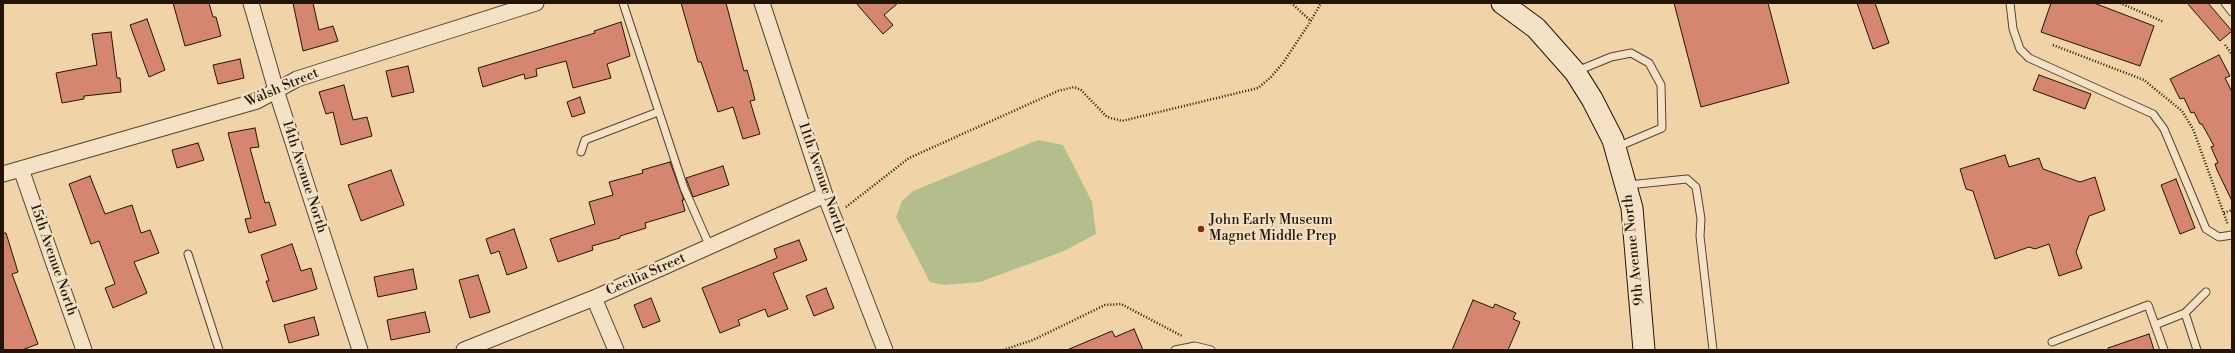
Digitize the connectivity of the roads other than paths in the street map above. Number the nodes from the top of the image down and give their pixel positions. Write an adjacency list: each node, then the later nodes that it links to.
1 (251, 3): 10 (street, 14th Avenue North)
2 (536, 3): 10 (street, Walsh Street)
3 (623, 3): 11 (lane)
4 (762, 3): 17 (street, 11th Avenue North)
5 (1502, 3): 9 (street, 9th Avenue North)
6 (2010, 3): 18 (lane)
7 (2225, 3): 8 (lane)
8 (2232, 12)
9 (1575, 72): 12 (street, 9th Avenue North); 12 (lane)
10 (276, 90): 14 (street, Walsh Street); 29 (street, 14th Avenue North)
11 (658, 112): 13 (lane); 19 (lane)
12 (1615, 148): 16 (street, 9th Avenue North)
13 (580, 152)
14 (22, 169): 15 (street, Walsh Street); 27 (street, 15th Avenue North)
15 (3, 174)
16 (1627, 185): 35 (street, 9th Avenue North); 36 (lane)
17 (825, 195): 19 (street, Cecilia Street); 32 (street, 11th Avenue North)
18 (2232, 235)
19 (710, 247): 22 (street, Cecilia Street)
20 (188, 254): 28 (lane)
21 (2206, 292): 23 (lane)
22 (594, 298): 26 (street, Cecilia Street); 31 (street)
23 (2184, 314): 24 (lane); 38 (lane)
24 (2155, 325): 25 (lane); 37 (lane)
25 (2052, 342)
26 (488, 346): 30 (street, Cecilia Street)
27 (84, 350)
28 (219, 350)
29 (360, 350)
30 (464, 350)
31 (616, 350)
32 (885, 350)
33 (1175, 350): 34 (lane)
34 (1211, 350)
35 (1644, 350)
36 (1713, 350)
37 (2164, 350)
38 (2197, 350)

